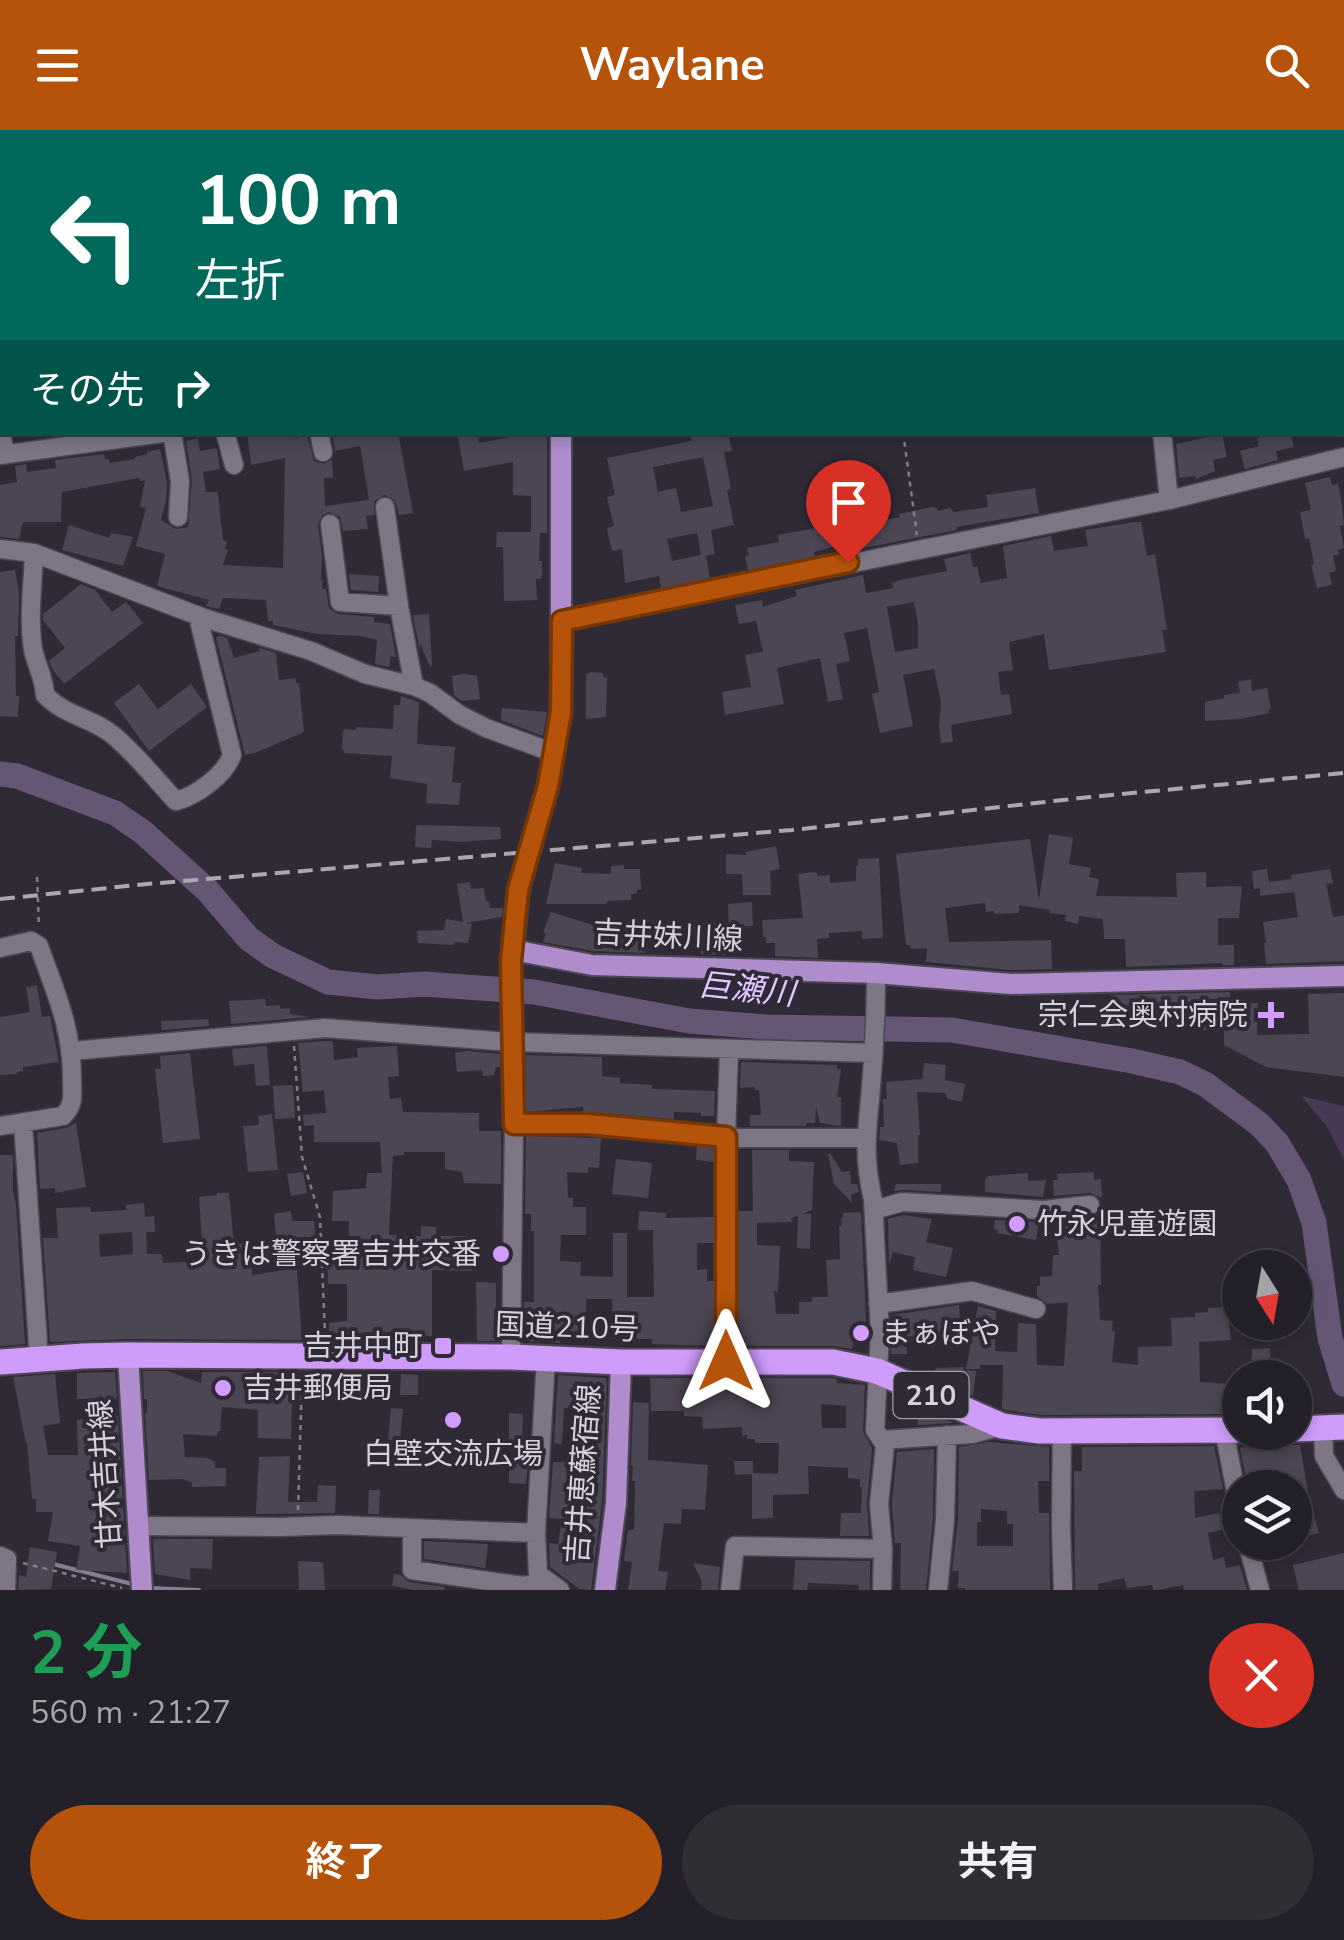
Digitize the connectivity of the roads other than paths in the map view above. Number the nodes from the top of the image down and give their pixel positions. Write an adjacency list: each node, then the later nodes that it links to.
1 (130, 435): 7 (street)
2 (172, 435): 14 (street)
3 (226, 435): 11 (street)
4 (320, 435): 8 (street)
5 (561, 435): 20 (main road)
6 (1162, 435): 12 (street)
7 (89, 438): 9 (street)
8 (323, 452)
9 (2, 454)
10 (1344, 457): 12 (street)
11 (234, 465)
12 (1168, 500): 20 (street)
13 (385, 507): 18 (street)
14 (178, 517)
15 (330, 524): 18 (street)
16 (0, 549): 17 (street)
17 (34, 553): 19 (street); 19 (street)
18 (399, 606): 21 (street)
19 (204, 618): 21 (street)
20 (562, 621): 22 (main road)
21 (414, 686): 22 (street)
22 (554, 753): 24 (main road)
23 (0, 948): 29 (street)
24 (512, 956): 25 (main road, 吉井妹川線); 27 (street)
25 (876, 976): 26 (main road, 吉井妹川線); 30 (street)
26 (1344, 976)
27 (511, 1038): 28 (street); 29 (street); 32 (street)
28 (729, 1050): 30 (street); 34 (street)
29 (72, 1051): 31 (street)
30 (873, 1051): 35 (street)
31 (23, 1123): 33 (street); 43 (street)
32 (514, 1124): 34 (street); 41 (street)
33 (0, 1126)
34 (726, 1137): 35 (street); 44 (street)
35 (865, 1138): 37 (street)
36 (1090, 1205): 37 (street)
37 (874, 1210): 38 (street)
38 (878, 1304): 39 (street); 47 (street)
39 (1036, 1309)
40 (128, 1355): 41 (highway, 国道210号 / 210); 43 (highway, 国道210号 / 210); 55 (main road, 甘木吉井線)
41 (511, 1357): 42 (highway, 国道210号 / 210)
42 (546, 1358): 46 (highway, 国道210号 / 210); 57 (street)
43 (39, 1359): 45 (highway, 国道210号 / 210)
44 (726, 1361): 46 (highway, 国道210号 / 210); 47 (highway, 国道210号 / 210)
45 (0, 1362)
46 (621, 1362): 64 (main road, 吉井恵蘇宿線)
47 (877, 1370): 48 (highway, 国道210号 / 210); 53 (street)
48 (1002, 1426): 50 (highway, 国道210号 / 210); 52 (street)
49 (1334, 1428): 54 (street)
50 (1062, 1430): 51 (highway, 国道210号 / 210); 68 (street)
51 (1222, 1430)
52 (947, 1436): 53 (street); 67 (street)
53 (882, 1440): 58 (street)
54 (1344, 1490)
55 (140, 1526): 56 (street); 61 (main road, 甘木吉井線)
56 (412, 1528): 57 (street); 62 (street)
57 (536, 1532): 62 (street)
58 (883, 1549): 65 (street); 66 (street)
59 (4, 1558): 63 (street)
60 (1252, 1560): 69 (street)
61 (138, 1585)
62 (555, 1586)
63 (6, 1590)
64 (605, 1590)
65 (730, 1590)
66 (882, 1590)
67 (938, 1590)
68 (1063, 1590)
69 (1260, 1590)

